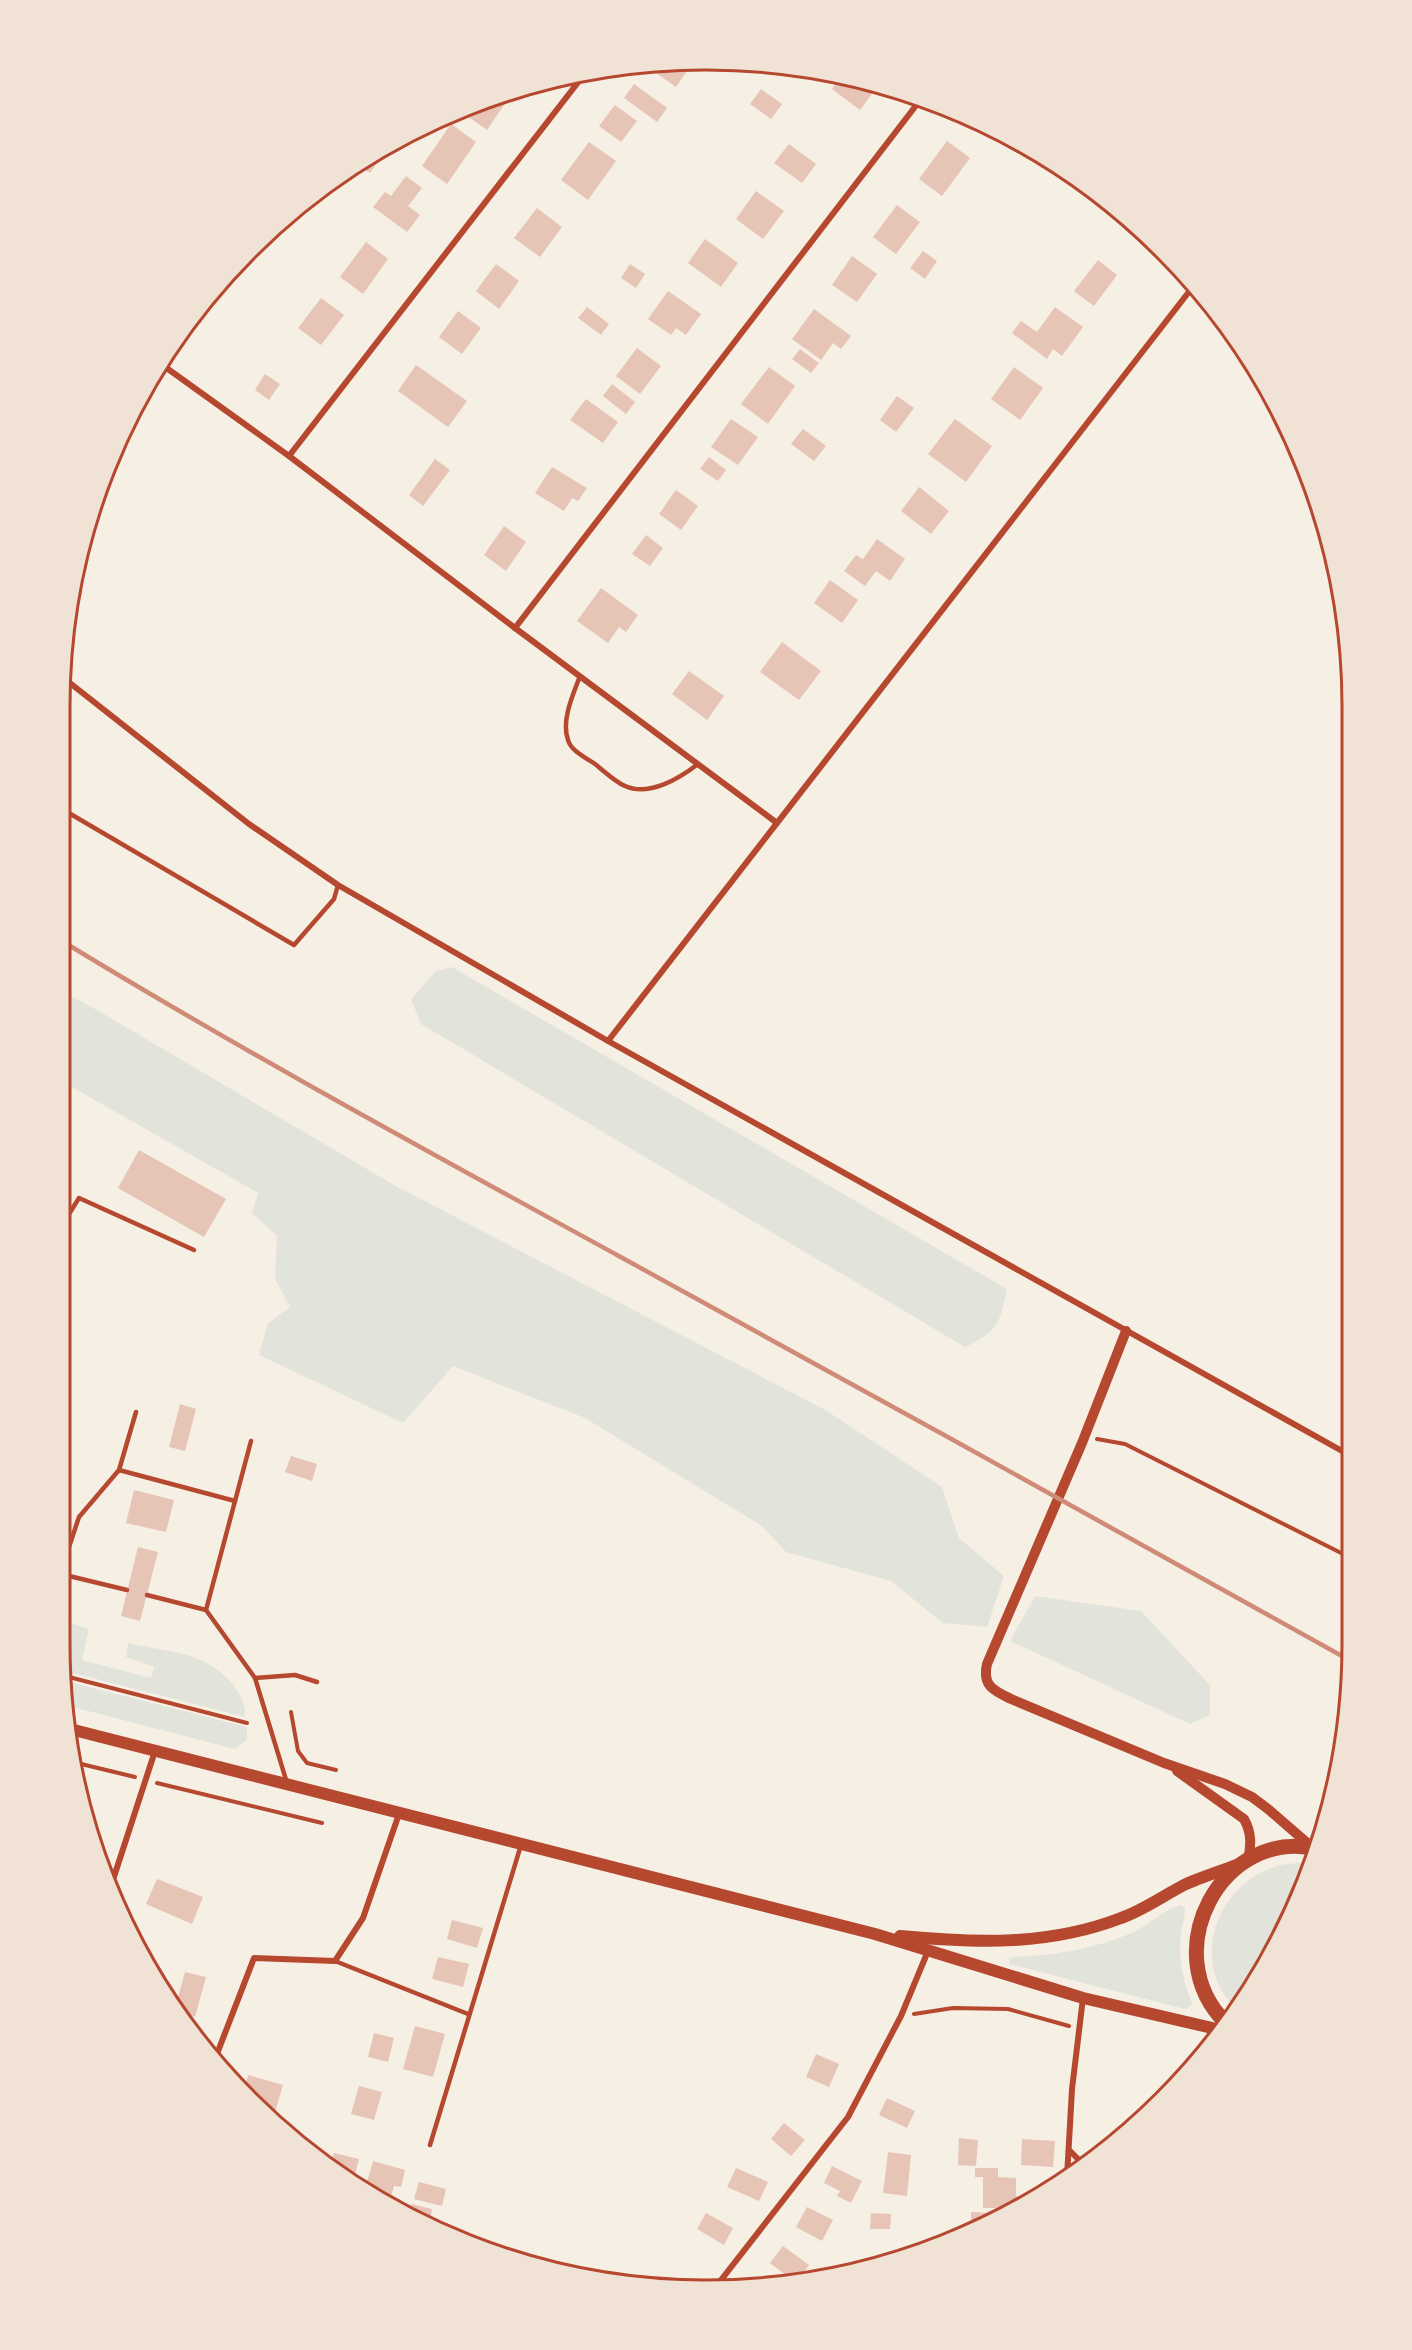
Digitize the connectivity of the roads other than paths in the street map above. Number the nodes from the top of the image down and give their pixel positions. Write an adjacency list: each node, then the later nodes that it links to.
1 (577, 84): 5 (street)
2 (916, 106): 6 (street)
3 (1188, 292): 11 (street)
4 (168, 369): 5 (street)
5 (289, 456): 6 (street)
6 (515, 628): 7 (street)
7 (580, 676): 9 (street); 9 (lane)
8 (71, 683): 12 (street)
9 (698, 764): 11 (street)
10 (70, 814): 12 (lane)
11 (777, 823): 13 (street)
12 (338, 885): 13 (street)
13 (608, 1041): 16 (street)
14 (70, 1213): 15 (lane)
15 (194, 1250)
16 (1126, 1331): 19 (street); 31 (street)
17 (135, 1412): 20 (lane)
18 (251, 1441): 21 (lane)
19 (1342, 1451)
20 (119, 1470): 21 (lane); 22 (lane)
21 (235, 1501): 26 (lane)
22 (70, 1543)
23 (70, 1576): 24 (lane)
24 (127, 1590)
25 (147, 1595): 26 (lane)
26 (206, 1610): 27 (lane)
27 (255, 1678): 28 (lane); 32 (lane)
28 (317, 1682)
29 (77, 1731): 30 (main road)
30 (155, 1751): 32 (main road); 38 (street)
31 (1164, 1763): 34 (street); 37 (street)
32 (288, 1785): 33 (main road)
33 (399, 1814): 35 (main road); 41 (street)
34 (1309, 1844)
35 (521, 1845): 39 (main road); 43 (lane)
36 (1308, 1848): 37 (main road)
37 (1248, 1860): 39 (main road); 44 (main road)
38 (115, 1876)
39 (875, 1934): 40 (main road)
40 (928, 1950): 42 (main road); 51 (street)
41 (335, 1961): 43 (lane); 46 (street)
42 (1083, 1998): 45 (main road); 48 (street)
43 (468, 2014): 47 (lane)
44 (1220, 2017)
45 (1212, 2028)
46 (218, 2051)
47 (430, 2145)
48 (1069, 2150): 49 (street); 50 (street)
49 (1078, 2159)
50 (1068, 2166)
51 (722, 2279)

